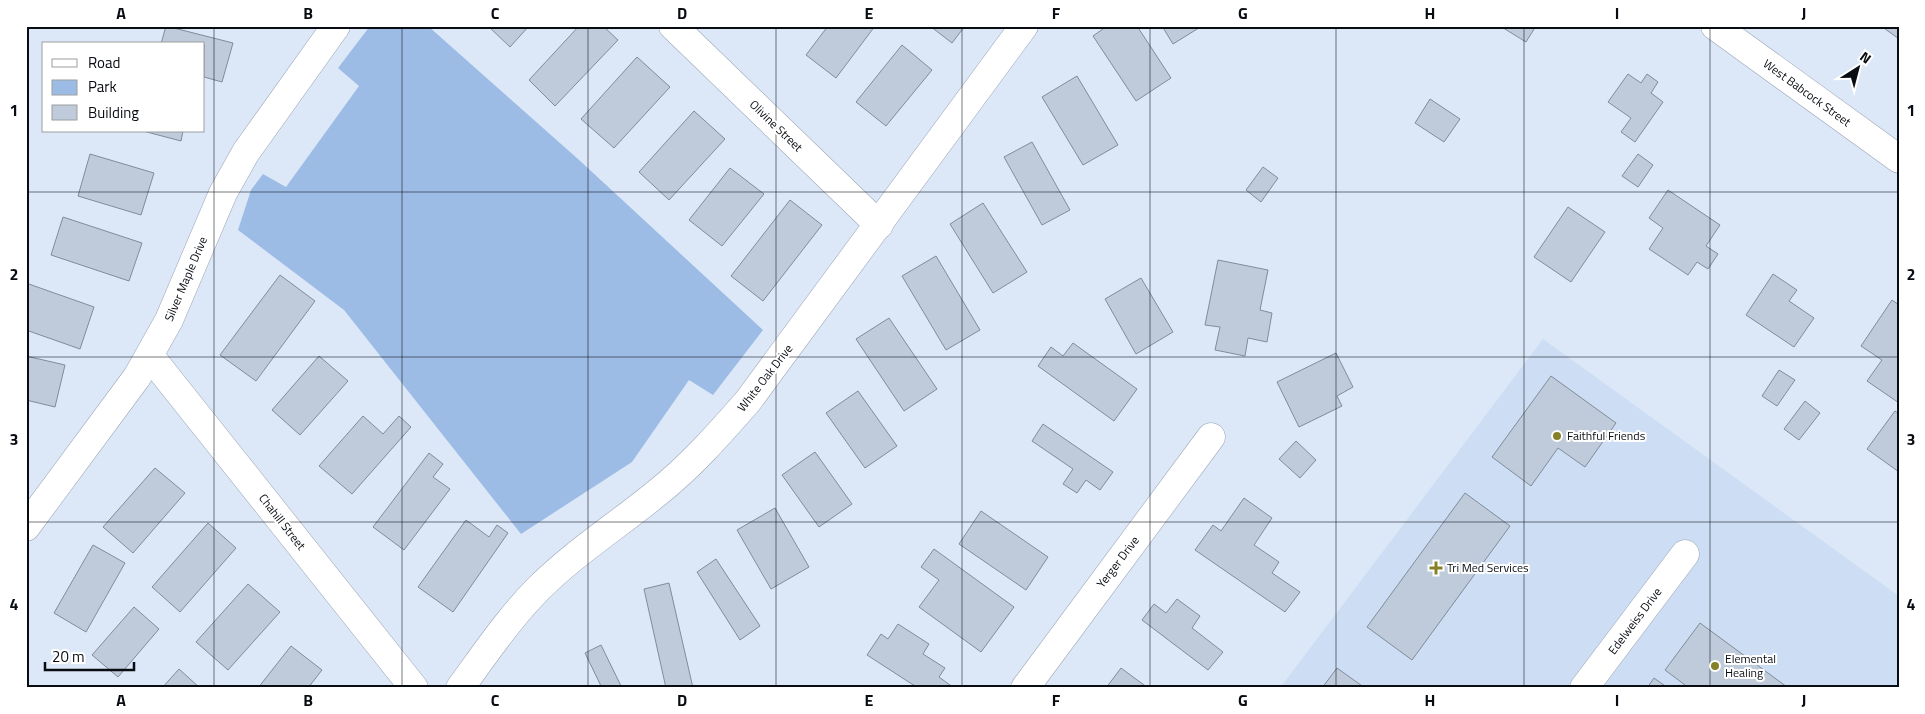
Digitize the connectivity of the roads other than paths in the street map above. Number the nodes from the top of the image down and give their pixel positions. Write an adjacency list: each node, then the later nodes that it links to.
1 (336, 26): 7 (street, Silver Maple Drive)
2 (673, 26): 6 (street, Olivine Street)
3 (1024, 26): 6 (street, White Oak Drive)
4 (1715, 26): 5 (street, West Babcock Street)
5 (1899, 159)
6 (879, 225): 12 (street, White Oak Drive)
7 (150, 356): 9 (street, Silver Maple Drive); 11 (street, Chahill Street)
8 (1211, 437): 13 (street, Yerger Drive)
9 (26, 527)
10 (1685, 554): 14 (street, Edelweiss Drive)
11 (414, 688)
12 (460, 688)
13 (1025, 688)
14 (1584, 688)

